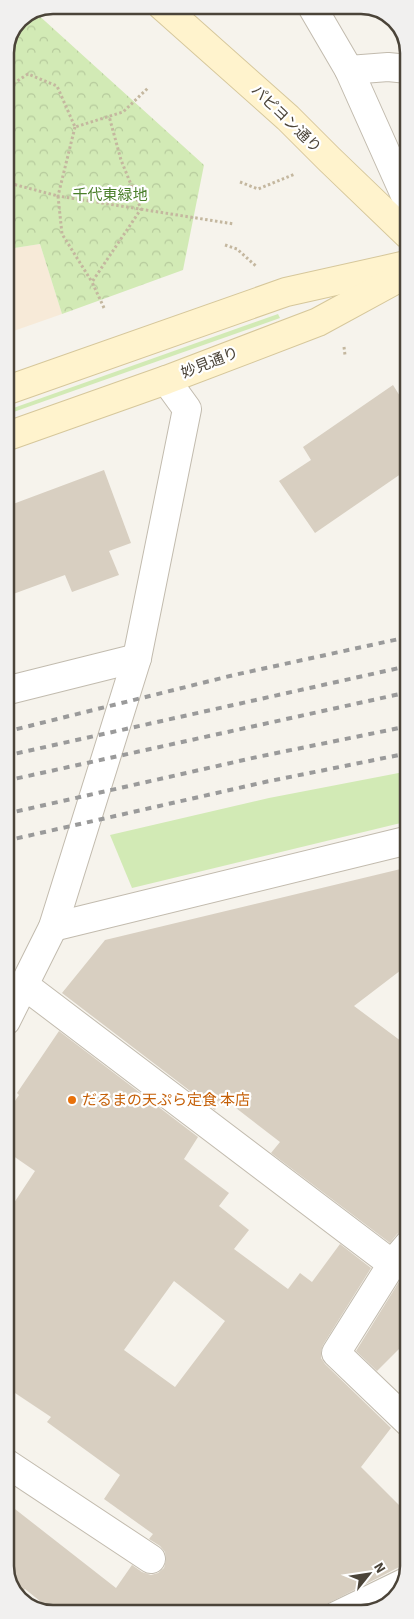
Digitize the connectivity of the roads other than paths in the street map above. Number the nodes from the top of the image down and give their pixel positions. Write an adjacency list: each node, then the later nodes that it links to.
1 (171, 14): 6 (main road, パピヨン通り)
2 (316, 14): 4 (street)
3 (400, 68): 4 (street)
4 (349, 70): 5 (street)
5 (400, 184)
6 (400, 228)
7 (400, 267): 10 (main road)
8 (400, 277): 9 (main road, 妙見通り)
9 (166, 380): 11 (main road, 妙見通り); 12 (street)
10 (14, 388)
11 (14, 434)
12 (137, 658): 13 (street); 15 (street)
13 (14, 689)
14 (400, 842): 15 (street)
15 (53, 927): 16 (street)
16 (15, 987): 17 (street)
17 (400, 1254): 18 (street)
18 (400, 1414)
19 (14, 1468): 20 (street)
20 (150, 1559)
21 (397, 1582): 22 (lane)
22 (349, 1605)

